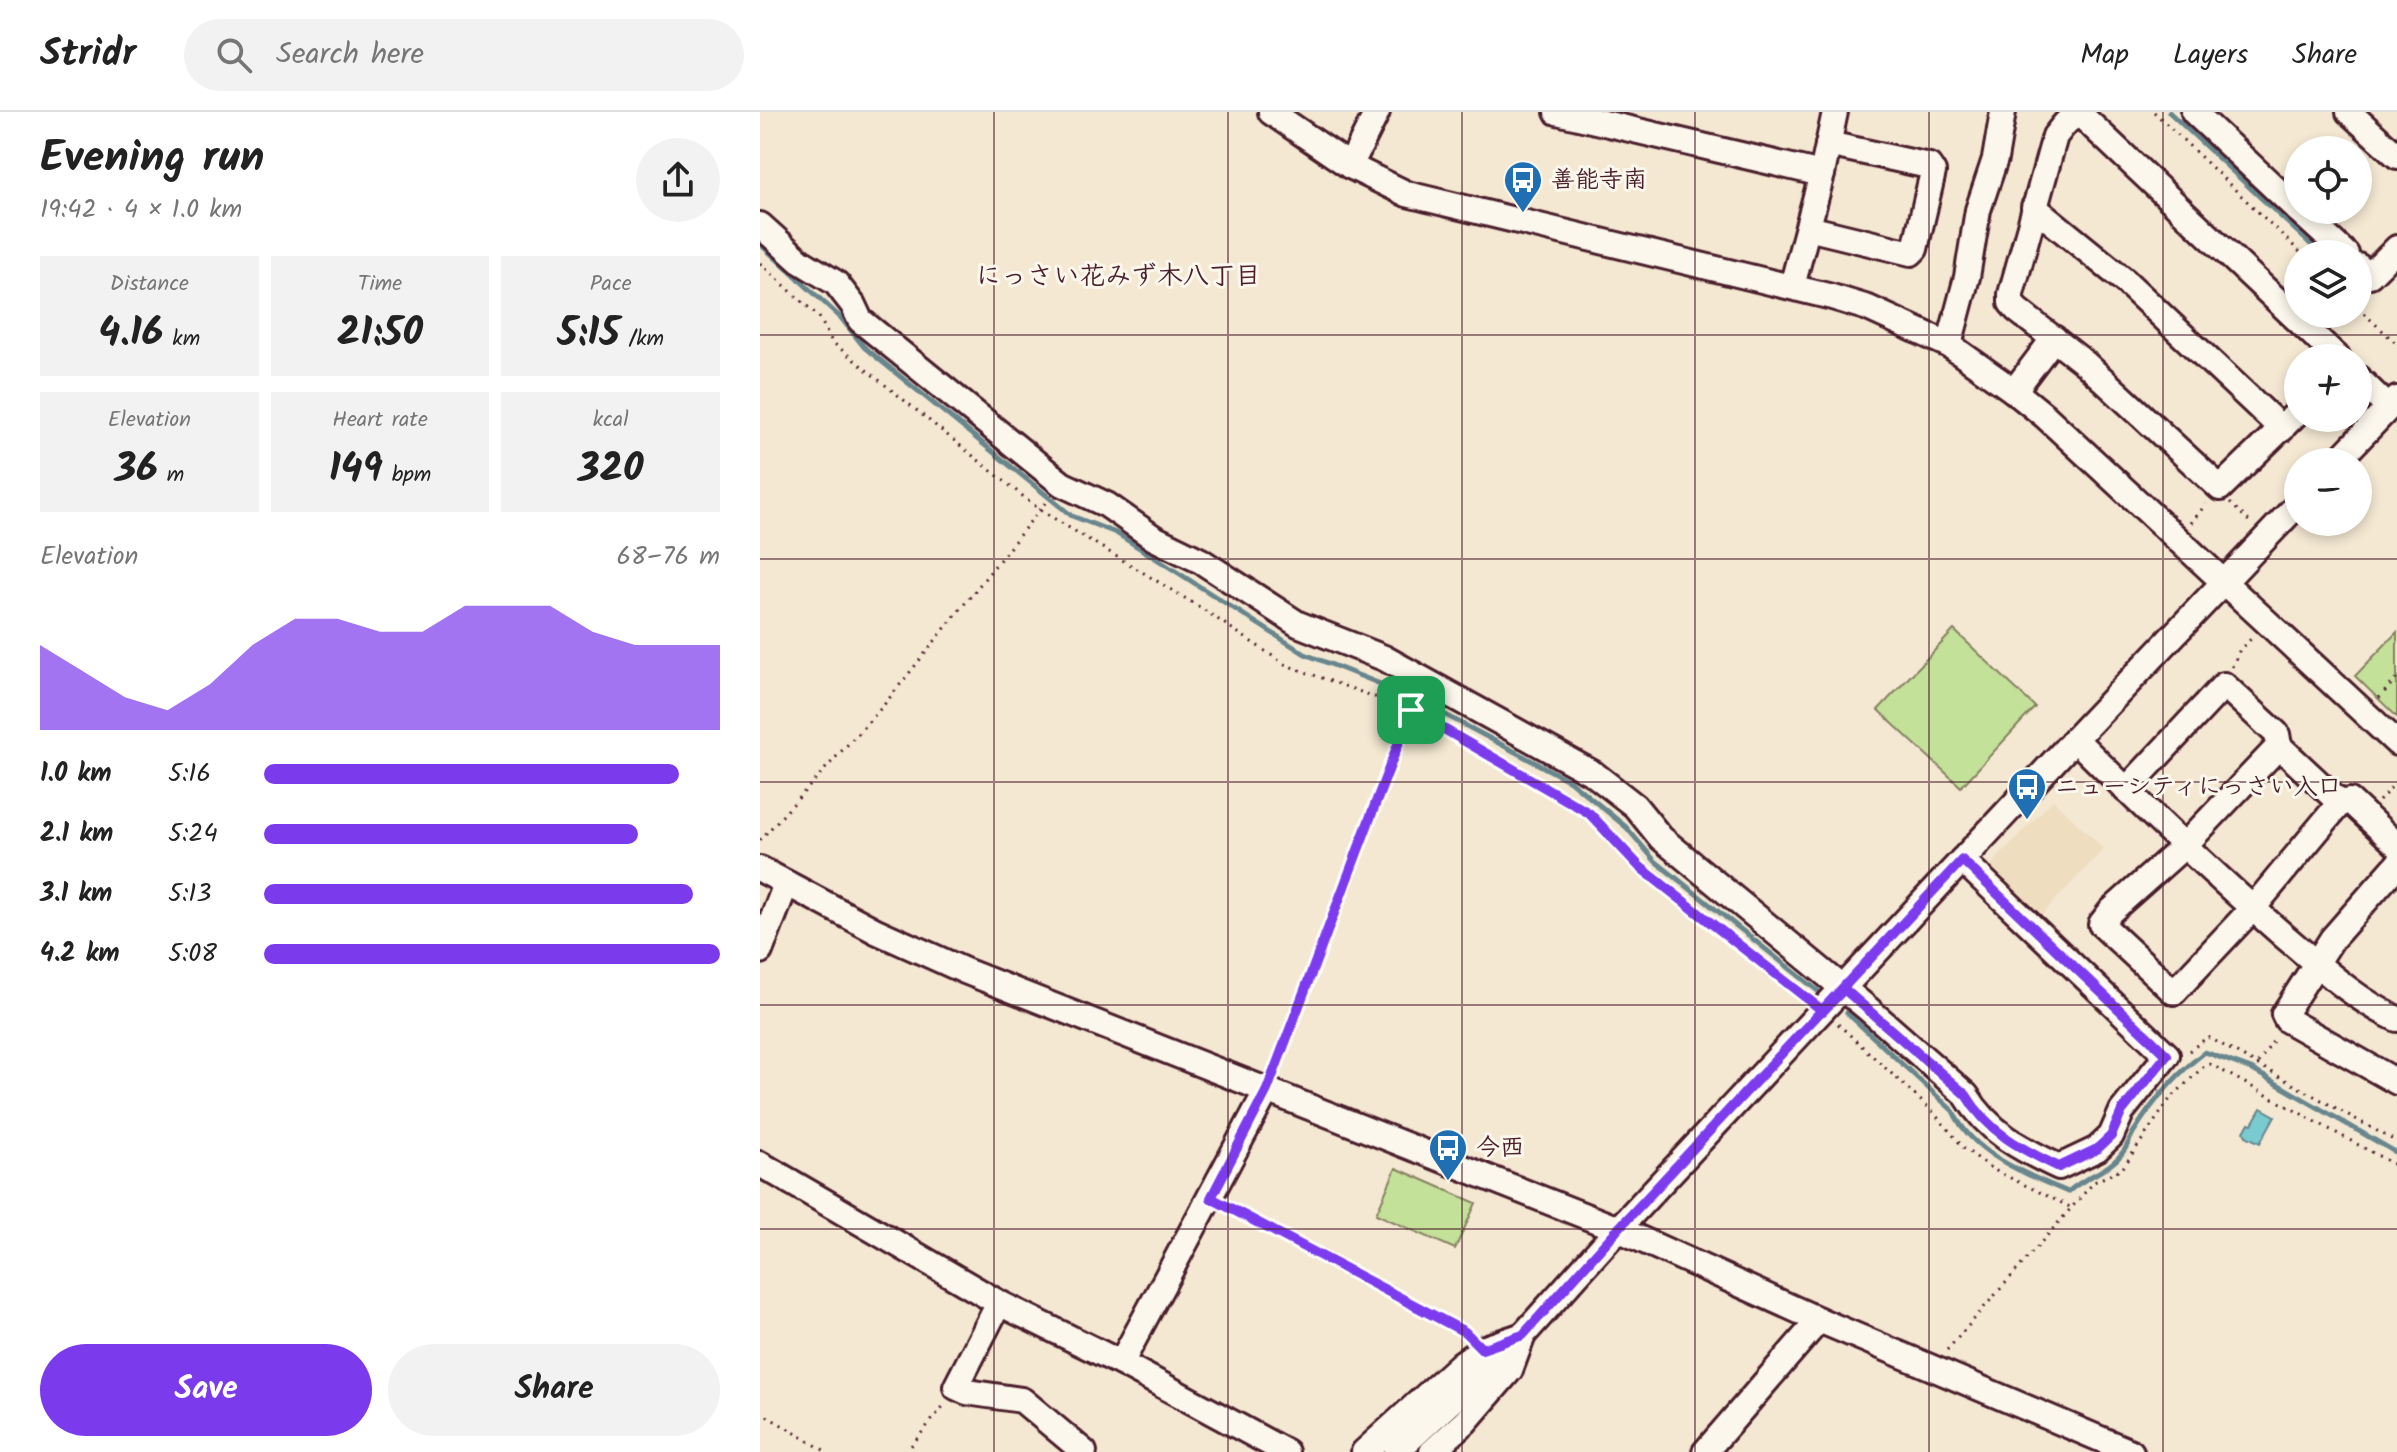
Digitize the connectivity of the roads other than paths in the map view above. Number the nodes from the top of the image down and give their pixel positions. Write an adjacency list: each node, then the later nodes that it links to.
1 (1271, 112): 10 (street)
2 (1377, 112): 10 (street)
3 (1557, 112): 11 (street)
4 (1835, 112): 8 (street)
5 (2003, 112): 23 (street)
6 (2194, 112): 12 (street)
7 (2349, 112): 9 (street)
8 (1828, 144): 11 (street); 16 (street)
9 (2397, 156)
10 (1350, 166): 20 (street)
11 (1822, 174): 16 (street)
12 (2284, 197)
13 (2034, 207): 21 (street); 22 (street); 27 (street)
14 (2313, 224): 17 (street)
15 (760, 225): 46 (street)
16 (1808, 228): 20 (street)
17 (2331, 240)
18 (2397, 248): 19 (street)
19 (2372, 273)
20 (1792, 286): 23 (street)
21 (2054, 338): 25 (street); 28 (street)
22 (2323, 344)
23 (1949, 345): 25 (street)
24 (2372, 388): 26 (street)
25 (2014, 391): 31 (street)
26 (2393, 403): 29 (street)
27 (2284, 415)
28 (2284, 426)
29 (2350, 448)
30 (2284, 519): 31 (street)
31 (2224, 581): 32 (street); 33 (street)
32 (2075, 739): 35 (street); 39 (street)
33 (2397, 743)
34 (2279, 746): 35 (street); 36 (street); 38 (street)
35 (2126, 790): 38 (street)
36 (2340, 803): 37 (street); 43 (street)
37 (2397, 845)
38 (2184, 846): 43 (street); 43 (street)
39 (1962, 860): 46 (street); 46 (street)
40 (2397, 865): 45 (street)
41 (760, 869): 42 (street)
42 (786, 884): 44 (street); 49 (street)
43 (2253, 908): 45 (street)
44 (760, 951)
45 (2317, 964): 47 (street); 48 (street)
46 (1844, 989): 51 (street)
47 (2394, 1009)
48 (2397, 1082)
49 (1267, 1090): 51 (street); 55 (street)
50 (760, 1164): 52 (street)
51 (1618, 1229): 53 (street); 54 (street)
52 (999, 1303): 55 (street); 56 (street)
53 (1819, 1320): 61 (street); 62 (street)
54 (1523, 1335): 58 (street); 59 (street); 60 (street)
55 (1121, 1363): 57 (street)
56 (1084, 1452)
57 (1286, 1452)
58 (1364, 1452)
59 (1396, 1452)
60 (1432, 1452)
61 (1705, 1452)
62 (2131, 1452)

